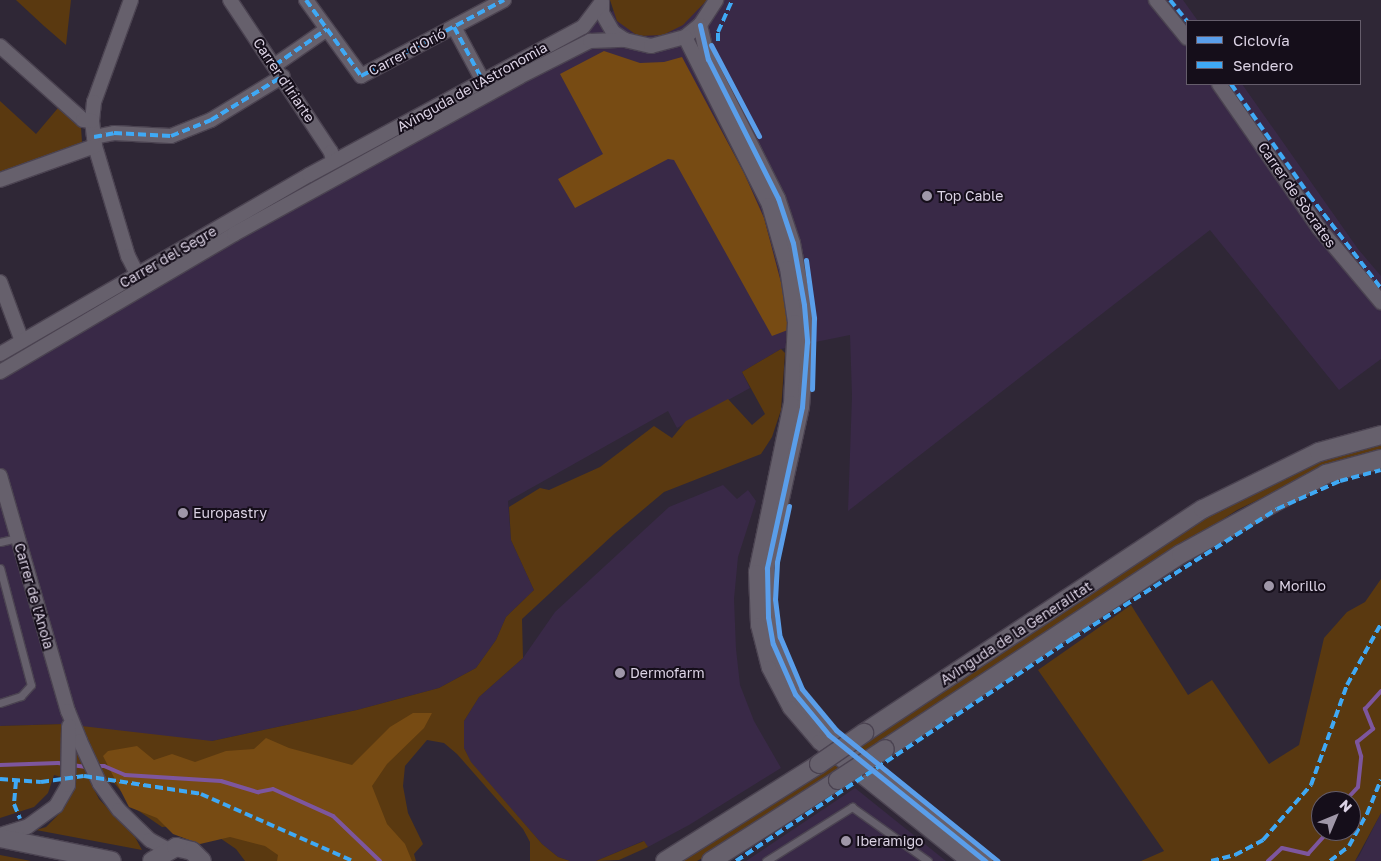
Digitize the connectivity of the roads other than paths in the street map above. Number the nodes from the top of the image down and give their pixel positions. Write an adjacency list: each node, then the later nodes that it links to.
1 (131, 0): 18 (street)
2 (230, 0): 15 (street, Carrer d'Iriarte)
3 (306, 0): 10 (street)
4 (504, 0): 9 (street, Carrer d'Orió)
5 (716, 0): 8 (street)
6 (1156, 0): 12 (street)
7 (602, 1): 13 (street); 16 (street, Avinguda de l'Astronomia)
8 (700, 25): 11 (street, Avinguda de l'Astronomia); 48 (street)
9 (454, 27): 10 (street, Carrer d'Orió); 16 (street)
10 (327, 30): 15 (street)
11 (685, 36): 13 (street, Avinguda de l'Astronomia); 47 (street)
12 (1186, 37)
13 (625, 40): 21 (street, Avinguda de l'Astronomia)
14 (0, 46): 18 (street)
15 (279, 71): 19 (street); 20 (street, Carrer d'Iriarte)
16 (483, 81): 20 (street, Avinguda de l'Astronomia)
17 (1220, 85): 25 (street, Carrer de Sòcrates)
18 (92, 122): 19 (street)
19 (94, 141): 22 (street); 24 (street)
20 (333, 162): 24 (street, Carrer del Segre)
21 (359, 165): 24 (street, Carrer del Segre)
22 (0, 180)
23 (0, 282): 26 (street)
24 (140, 282): 26 (street, Carrer del Segre); 28 (street, Carrer del Segre)
25 (1381, 302)
26 (22, 341): 27 (street, Carrer del Segre)
27 (1, 354)
28 (32, 354): 29 (street, Carrer del Segre); 30 (street, Carrer del Segre)
29 (0, 372)
30 (0, 384)
31 (1381, 435): 43 (street, Avinguda de la Generalitat, bridge)
32 (1381, 459): 44 (street, Avinguda de la Generalitat, bridge)
33 (0, 476): 34 (street, Carrer de l'Anoia)
34 (17, 538): 35 (lane); 38 (street, Carrer de l'Anoia)
35 (0, 542)
36 (0, 568): 37 (lane)
37 (0, 703)
38 (77, 749): 39 (street, Carrer de l'Anoia); 40 (street, Carrer de l'Anoia)
39 (0, 837): 41 (street)
40 (160, 857): 42 (street)
41 (112, 861)
42 (202, 861)
43 (665, 861)
44 (712, 861)
45 (766, 861): 46 (lane)
46 (928, 861)
47 (968, 861)
48 (985, 861)

